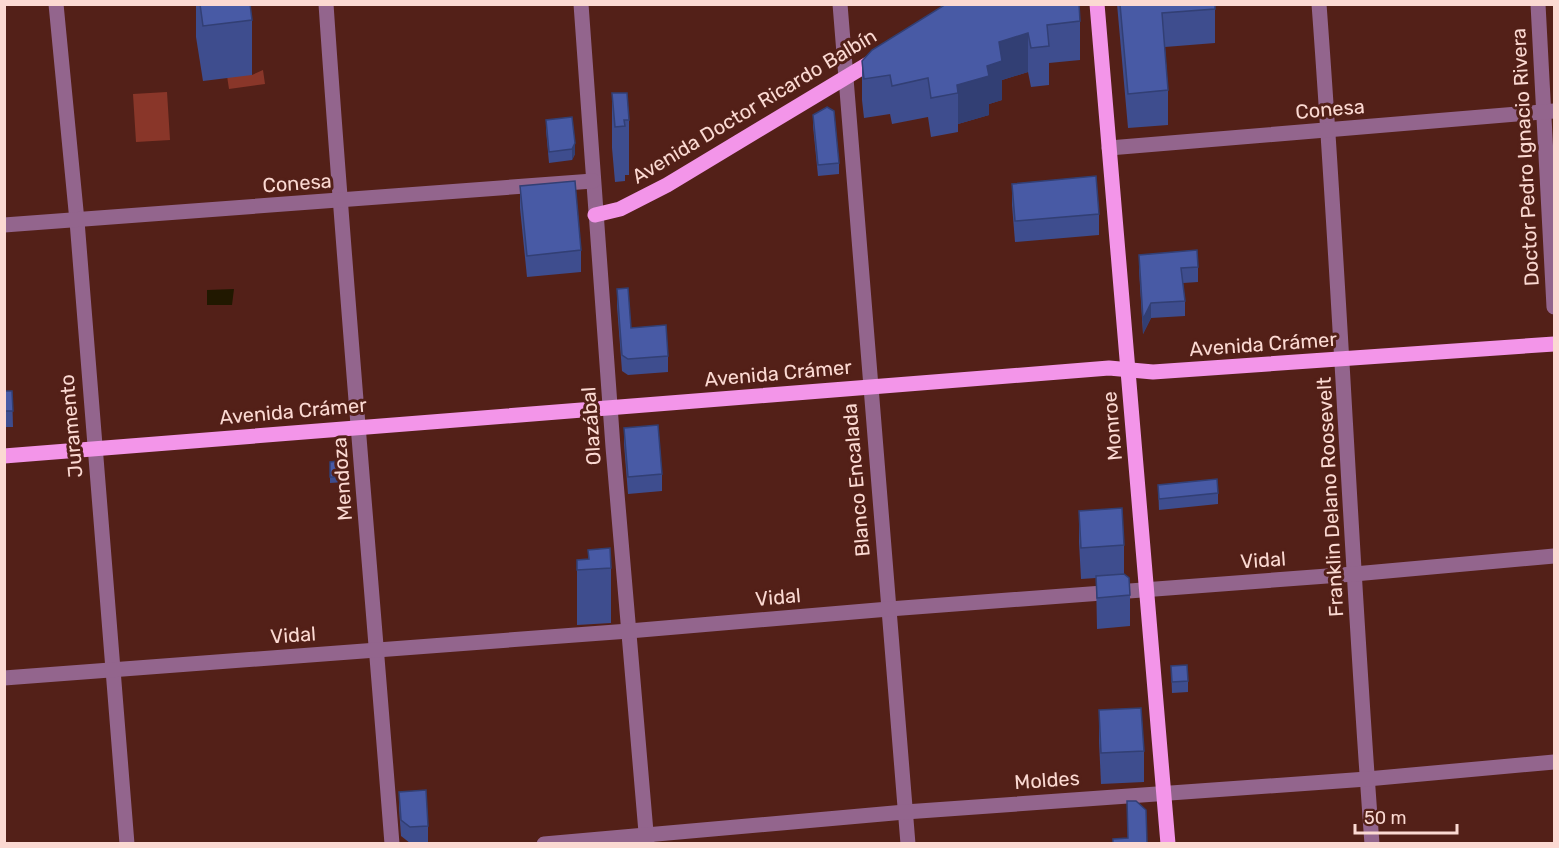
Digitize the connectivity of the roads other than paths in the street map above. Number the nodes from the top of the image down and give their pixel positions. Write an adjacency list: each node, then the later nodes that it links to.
1 (56, 4): 16 (street, Juramento)
2 (326, 4): 14 (street, Mendoza)
3 (582, 4): 13 (street, Olazábal)
4 (840, 4): 9 (street, Blanco Encalada)
5 (1097, 4): 12 (main road, Monroe)
6 (1319, 4): 11 (street, Franklin Delano Roosevelt)
7 (1538, 4): 10 (street, Doctor Pedro Ignacio Rivera)
8 (890, 50): 9 (main road, Avenida Doctor Ricardo Balbín)
9 (845, 79): 15 (main road, Avenida Doctor Ricardo Balbín); 22 (street, Blanco Encalada)
10 (1548, 112): 11 (street, Conesa); 18 (street, Doctor Pedro Ignacio Rivera)
11 (1328, 131): 12 (street, Conesa); 20 (street, Franklin Delano Roosevelt)
12 (1109, 148): 21 (main road, Monroe)
13 (593, 181): 14 (street, Conesa); 15 (street, Olazábal)
14 (339, 201): 16 (street, Conesa); 24 (street, Mendoza)
15 (596, 215): 23 (street, Olazábal)
16 (76, 221): 17 (street, Conesa); 25 (street, Juramento)
17 (4, 225)
18 (1554, 307)
19 (1554, 344): 20 (main road, Avenida Crámer)
20 (1343, 360): 21 (main road, Avenida Crámer); 28 (street, Franklin Delano Roosevelt)
21 (1129, 370): 22 (main road, Avenida Crámer); 29 (main road, Monroe)
22 (869, 386): 23 (main road, Avenida Crámer); 30 (street, Blanco Encalada)
23 (610, 408): 24 (main road, Avenida Crámer); 31 (street, Olazábal)
24 (359, 426): 25 (main road, Avenida Crámer); 32 (street, Mendoza)
25 (94, 448): 26 (main road, Avenida Crámer); 33 (street, Juramento)
26 (4, 456)
27 (1554, 556): 28 (street, Vidal)
28 (1354, 574): 29 (street, Vidal); 36 (street, Franklin Delano Roosevelt)
29 (1147, 590): 30 (street, Vidal); 37 (main road, Monroe)
30 (889, 609): 31 (street, Vidal); 38 (street, Blanco Encalada)
31 (629, 631): 32 (street, Vidal); 39 (street, Olazábal)
32 (377, 649): 33 (street, Vidal); 41 (street, Mendoza)
33 (113, 669): 34 (street, Vidal); 40 (street, Juramento)
34 (4, 678)
35 (1554, 762): 36 (street, Moldes)
36 (1367, 779): 37 (street, Moldes); 45 (street, Franklin Delano Roosevelt)
37 (1164, 793): 38 (street, Moldes); 44 (main road, Monroe)
38 (905, 812): 39 (street, Moldes); 43 (street, Blanco Encalada)
39 (646, 840): 42 (street, Moldes)
40 (127, 843)
41 (392, 843)
42 (544, 843)
43 (908, 843)
44 (1168, 843)
45 (1372, 843)

